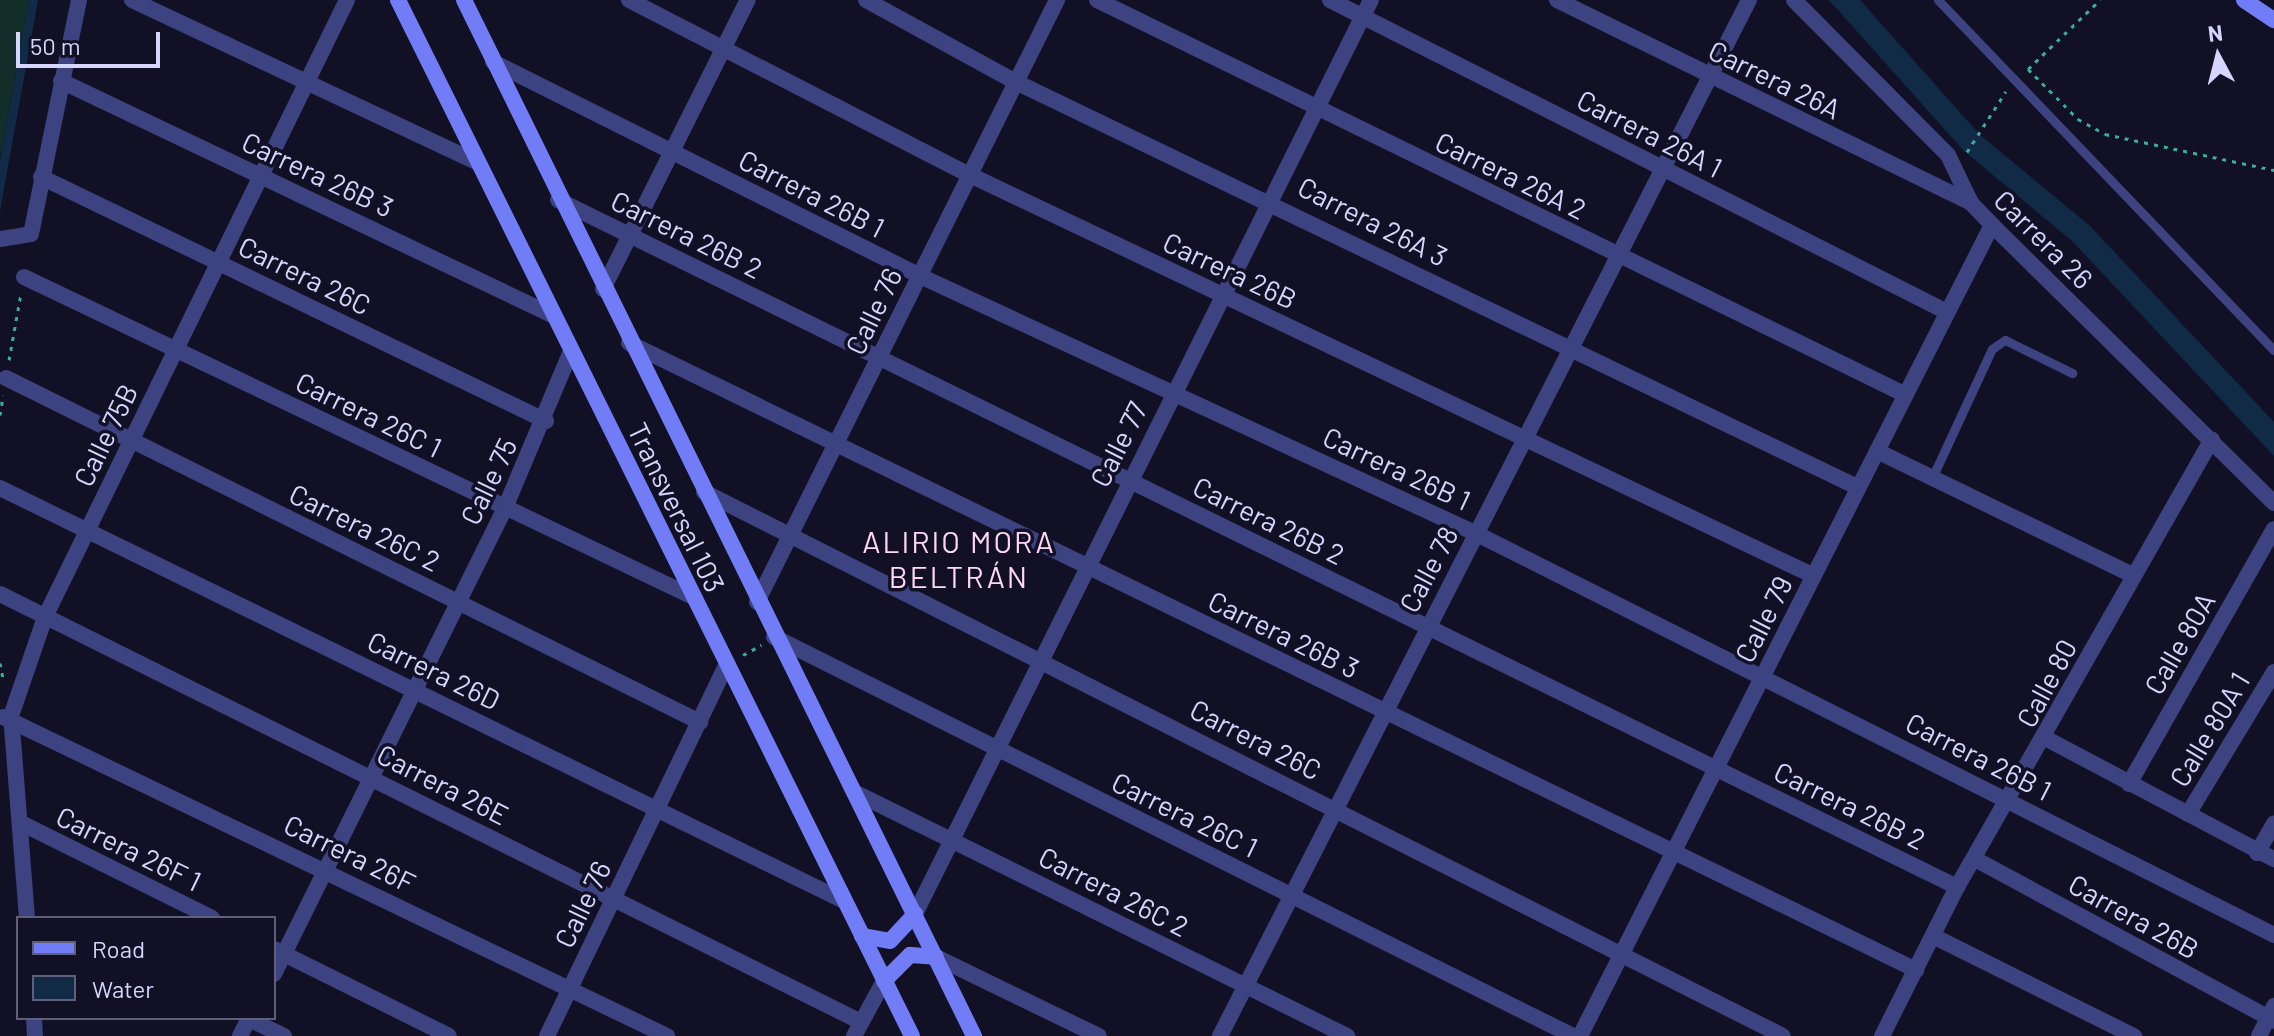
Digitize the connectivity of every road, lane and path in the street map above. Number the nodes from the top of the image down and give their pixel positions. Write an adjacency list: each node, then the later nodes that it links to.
1 (79, 0): 26 (street)
2 (132, 0): 28 (street)
3 (347, 0): 28 (street, Calle 75B)
4 (398, 0): 32 (street, Transversal 103)
5 (464, 0): 22 (street, Transversal 103)
6 (629, 0): 21 (street, Carrera 26B)
7 (748, 0): 21 (street)
8 (866, 0): 27 (street, Carrera 26A 3)
9 (1057, 0): 27 (street, Calle 76)
10 (1097, 0): 29 (street, Carrera 26A 2)
11 (1330, 0): 19 (street, Carrera 26A 1)
12 (1371, 0): 19 (street, Calle 77)
13 (1557, 0): 24 (street, Carrera 26A)
14 (1749, 0): 24 (street, Calle 78)
15 (1794, 0): 40 (street, Carrera 26)
16 (1938, 0): 25 (lane)
17 (2100, 0): 23 (path)
18 (2244, 0): 20 (street)
19 (1363, 16): 29 (street, Calle 77); 33 (street, Carrera 26A 1)
20 (2274, 20)
21 (724, 46): 30 (street); 35 (street, Carrera 26B)
22 (493, 62): 30 (street, Carrera 26B 1); 38 (street, Transversal 103)
23 (2028, 69): 25 (path); 34 (path)
24 (1709, 76): 33 (street, Calle 78); 40 (street, Carrera 26A)
25 (2019, 78): 31 (path); 55 (lane)
26 (61, 81): 36 (street, Carrera 26B 3); 37 (street)
27 (1016, 82): 35 (street, Calle 76); 39 (street, Carrera 26A 3)
28 (307, 83): 32 (street); 36 (street, Calle 75B)
29 (1317, 108): 39 (street, Calle 77); 44 (street, Carrera 26A 2)
30 (671, 152): 42 (street); 46 (street, Carrera 26B 1)
31 (1965, 156)
32 (476, 162): 51 (street, Transversal 103)
33 (1659, 168): 44 (street, Calle 78); 50 (street, Carrera 26A 1)
34 (2274, 170)
35 (970, 175): 46 (street, Calle 76); 49 (street, Carrera 26B)
36 (262, 176): 45 (street, Calle 75B); 51 (street, Carrera 26B 3)
37 (41, 177): 43 (street); 45 (street, Carrera 26C)
38 (557, 199): 42 (street, Carrera 26B 2); 48 (street, Transversal 103)
39 (1271, 199): 49 (street, Calle 77); 53 (street, Carrera 26A 3)
40 (1971, 203): 41 (street, Carrera 26)
41 (1992, 225): 50 (street, Calle 79); 65 (street, Carrera 26)
42 (630, 235): 48 (street); 57 (street, Carrera 26B 2)
43 (0, 239)
44 (1614, 255): 53 (street, Calle 78); 61 (street, Carrera 26A 2)
45 (219, 262): 54 (street, Calle 75B); 63 (street, Carrera 26C)
46 (920, 276): 57 (street, Calle 76); 60 (street, Carrera 26B 1)
47 (24, 277): 54 (street, Carrera 26C 1); 59 (path)
48 (603, 289): 52 (street, Transversal 103)
49 (1222, 296): 60 (street, Calle 77); 64 (street, Carrera 26B)
50 (1947, 312): 61 (street, Calle 79)
51 (552, 315): 56 (street, Transversal 103)
52 (629, 343): 67 (street, Carrera 26B 3); 73 (street, Transversal 103)
53 (1569, 348): 64 (street, Calle 78); 71 (street, Carrera 26A 3)
54 (176, 350): 66 (street, Calle 75B); 75 (street, Carrera 26C 1)
55 (2274, 350)
56 (571, 351): 63 (street, Calle 75); 84 (street, Transversal 103)
57 (879, 357): 67 (street, Calle 76); 70 (street, Carrera 26B 2)
58 (2072, 373): 69 (lane)
59 (6, 378): 62 (path); 66 (street, Carrera 26C 2)
60 (1173, 394): 70 (street, Calle 77); 78 (street, Carrera 26B 1)
61 (1904, 394): 68 (street, Calle 79)
62 (0, 415)
63 (546, 421): 75 (street, Calle 75)
64 (1523, 435): 78 (street, Calle 78); 82 (street, Carrera 26B)
65 (2212, 439): 74 (street, Carrera 26); 81 (street, Calle 80)
66 (132, 440): 77 (street, Calle 75B); 85 (street, Carrera 26C 2)
67 (836, 444): 79 (street, Calle 76); 80 (street, Carrera 26B 3)
68 (1877, 451): 69 (street); 71 (street, Calle 79)
69 (1932, 478): 81 (street)
70 (1129, 480): 80 (street, Calle 77); 88 (street, Carrera 26B 2)
71 (1857, 487): 82 (street, Calle 79)
72 (0, 488): 77 (street, Carrera 26D)
73 (704, 492): 79 (street, Carrera 26C); 86 (street, Transversal 103)
74 (2274, 503)
75 (505, 508): 84 (street, Carrera 26C 1); 85 (street, Calle 75)
76 (2274, 529): 102 (street, Calle 80A)
77 (87, 531): 87 (street, Calle 75B); 94 (street, Carrera 26D)
78 (1477, 534): 88 (street, Calle 78); 93 (street, Carrera 26B 1)
79 (788, 540): 86 (street, Calle 76); 90 (street, Carrera 26C)
80 (1086, 566): 90 (street, Calle 77); 95 (street, Carrera 26B 3)
81 (2132, 575): 98 (street, Calle 80)
82 (1814, 576): 93 (street, Calle 79)
83 (0, 594): 87 (street, Carrera 26E)
84 (693, 597): 91 (street, Transversal 103)
85 (459, 602): 94 (street, Calle 75); 97 (street, Carrera 26C 2)
86 (757, 602): 89 (street, Transversal 103)
87 (45, 617): 96 (street, Calle 75B); 101 (street, Carrera 26E)
88 (1426, 626): 95 (street, Calle 78); 100 (street, Carrera 26B 2)
89 (774, 637): 91 (path); 99 (street, Carrera 26C 1); 103 (street, Transversal 103)
90 (1039, 659): 99 (street, Calle 77); 105 (street, Carrera 26C)
91 (726, 665): 97 (street, Calle 76); 119 (street, Transversal 103)
92 (2274, 672): 107 (street, Calle 80A 1)
93 (1763, 677): 100 (street, Calle 79); 104 (street, Carrera 26B 1)
94 (413, 689): 101 (street, Calle 75); 106 (street, Carrera 26D)
95 (1384, 711): 105 (street, Calle 78); 111 (street, Carrera 26B 3)
96 (5, 716): 108 (street, Calle 75B); 115 (street, Carrera 26F)
97 (700, 722): 106 (street, Calle 76)
98 (2047, 739): 102 (street); 104 (street, Calle 80)
99 (994, 747): 110 (street, Calle 77); 117 (street, Carrera 26C 1)
100 (1716, 769): 111 (street, Calle 79); 116 (street, Carrera 26B 2)
101 (371, 776): 115 (street, Calle 75); 118 (street, Carrera 26E)
102 (2129, 784): 107 (street)
103 (858, 794): 110 (street, Carrera 26C 2); 120 (street, Transversal 103)
104 (2010, 801): 113 (street, Calle 80); 123 (street, Carrera 26B 1)
105 (1333, 808): 117 (street, Calle 78); 127 (street, Carrera 26C)
106 (658, 809): 118 (street, Calle 76); 119 (street, Carrera 26D)
107 (2188, 814): 112 (street)
108 (23, 824): 121 (street, Calle 75B); 122 (street, Carrera 26F 1)
109 (2274, 824): 112 (street)
110 (950, 837): 120 (street, Calle 77); 131 (street, Carrera 26C 2)
111 (1674, 853): 127 (street, Calle 79); 129 (street, Carrera 26B 3)
112 (2257, 853): 114 (street)
113 (1975, 859): 116 (street, Calle 80); 133 (street, Carrera 26B)
114 (2274, 859)
115 (323, 868): 126 (street, Calle 75); 132 (street, Carrera 26F)
116 (1957, 887): 125 (street, Calle 80)
117 (1291, 895): 131 (street, Calle 78); 145 (street, Carrera 26C 1)
118 (613, 900): 132 (street, Calle 76); 135 (street, Carrera 26E)
119 (844, 901): 124 (street, Transversal 103)
120 (915, 914): 124 (street); 128 (street, Transversal 103)
121 (32, 915)
122 (208, 916)
123 (2274, 935)
124 (862, 936): 130 (street, Transversal 103)
125 (1933, 936): 129 (street, Calle 80); 149 (street)
126 (280, 952): 137 (street)
127 (1620, 954): 146 (street, Calle 79); 147 (street, Carrera 26C)
128 (936, 957): 130 (street); 141 (street, Transversal 103); 142 (street)
129 (1916, 970): 148 (street, Calle 80)
130 (884, 981): 135 (street); 140 (street, Transversal 103)
131 (1246, 985): 143 (street, Calle 78); 144 (street, Carrera 26C 2)
132 (569, 989): 138 (street, Calle 76); 139 (street, Carrera 26F)
133 (2272, 1015): 150 (street)
134 (252, 1020): 136 (street)
135 (858, 1029)
136 (284, 1036)
137 (449, 1036)
138 (547, 1036)
139 (667, 1036)
140 (912, 1036)
141 (974, 1036)
142 (1099, 1036)
143 (1220, 1036)
144 (1347, 1036)
145 (1573, 1036)
146 (1580, 1036)
147 (1783, 1036)
148 (1882, 1036)
149 (2134, 1036)
150 (2259, 1036)

